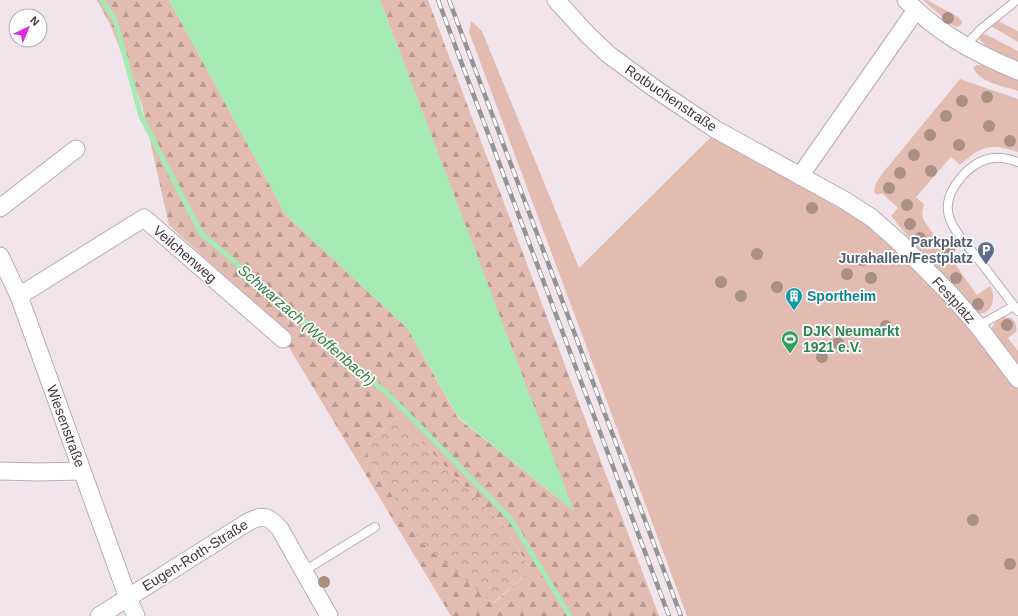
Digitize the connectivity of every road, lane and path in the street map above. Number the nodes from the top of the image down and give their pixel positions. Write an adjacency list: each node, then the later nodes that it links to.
1 (556, 0): 8 (street, Rotbuchenstraße)
2 (1017, 0): 4 (lane)
3 (911, 5): 4 (street); 8 (street)
4 (965, 46): 5 (street)
5 (1018, 71)
6 (76, 149): 10 (street)
7 (1018, 162): 13 (lane)
8 (800, 176): 9 (street, Rotbuchenstraße)
9 (844, 200): 14 (street, Festplatz)
10 (0, 208)
11 (0, 256): 12 (street, Wiesenstraße)
12 (19, 296): 15 (street, Veilchenweg); 18 (street, Wiesenstraße)
13 (1016, 308): 14 (lane)
14 (978, 326): 16 (street, Festplatz)
15 (283, 339)
16 (1018, 379)
17 (0, 471): 18 (street)
18 (82, 471): 21 (street, Wiesenstraße)
19 (375, 528): 20 (lane)
20 (304, 571): 21 (street, Eugen-Roth-Straße); 24 (street, Eugen-Roth-Straße)
21 (128, 598): 22 (street); 23 (street, Wiesenstraße)
22 (99, 616)
23 (136, 616)
24 (329, 616)

